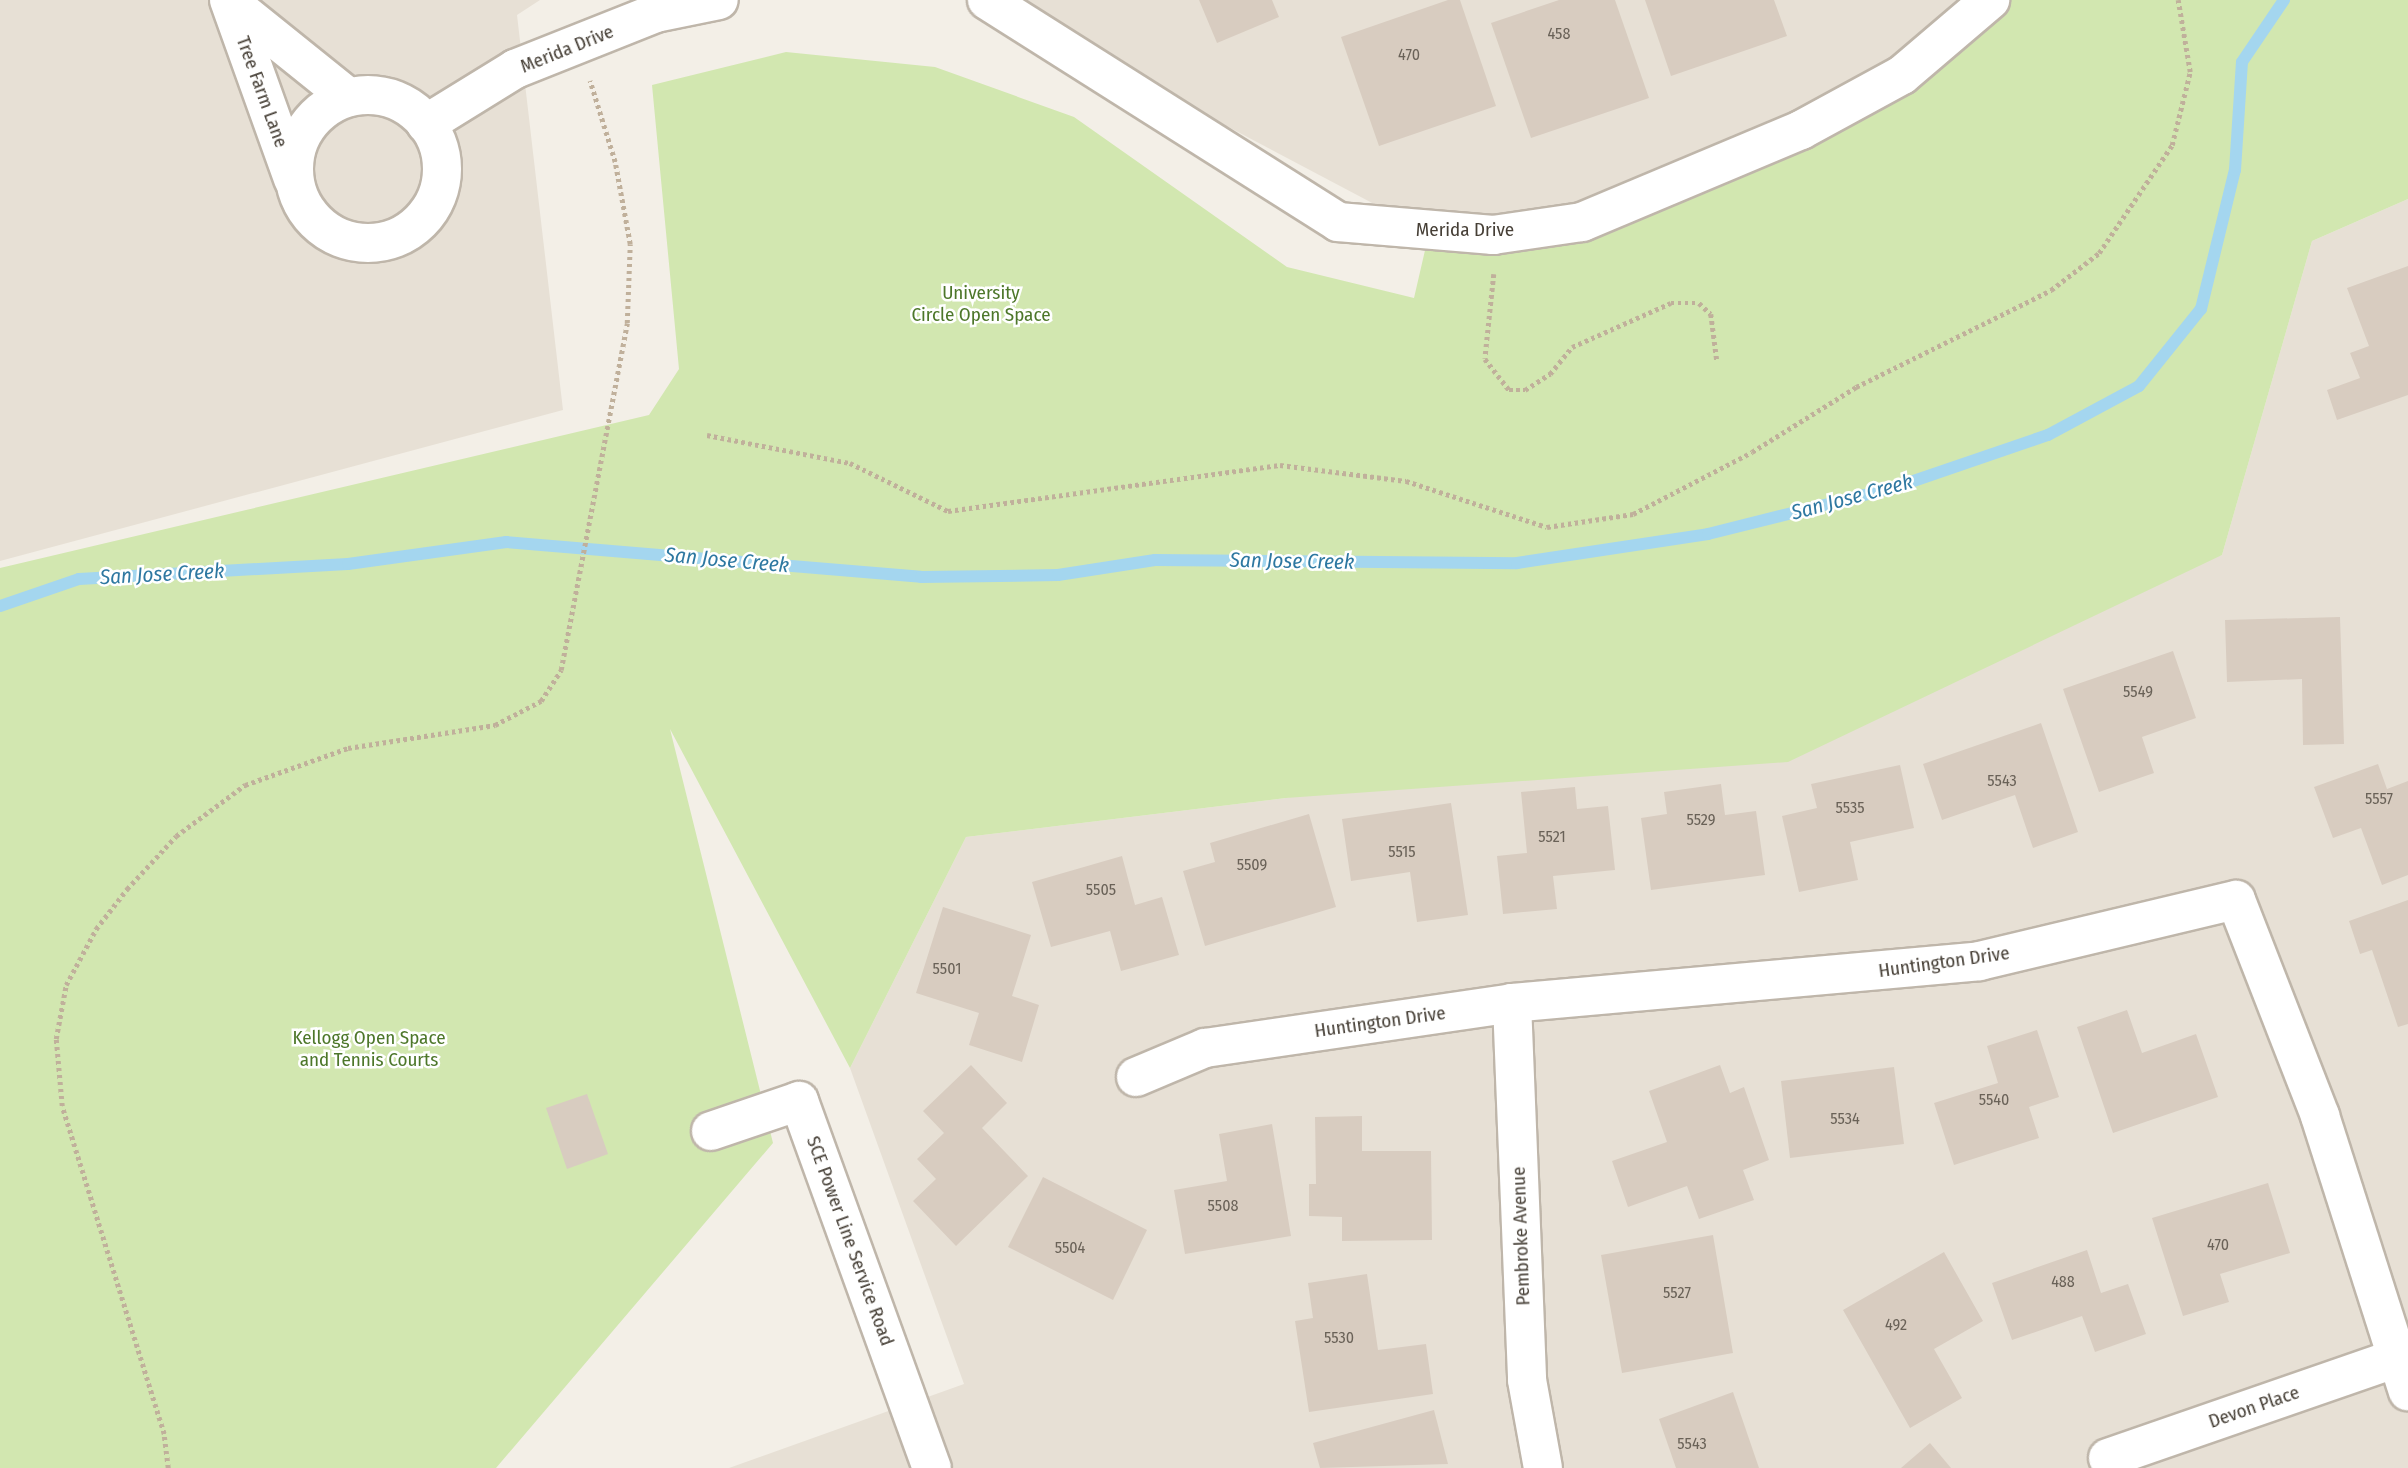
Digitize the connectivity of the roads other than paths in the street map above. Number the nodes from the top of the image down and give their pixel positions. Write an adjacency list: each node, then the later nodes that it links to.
1 (719, 0): 6 (street, Merida Drive)
2 (987, 0): 3 (street, Merida Drive)
3 (1990, 0)
4 (230, 2): 5 (street); 7 (street, Tree Farm Lane)
5 (348, 97): 6 (street); 7 (street)
6 (426, 124): 7 (street)
7 (295, 184)
8 (1512, 1003): 9 (street, Huntington Drive); 11 (street, Huntington Drive); 14 (street, Pembroke Avenue)
9 (1136, 1077)
10 (711, 1131): 13 (street, SCE Power Line Service Road)
11 (2404, 1374): 12 (street, Devon Place)
12 (2108, 1458)
13 (932, 1468)
14 (1543, 1468)

